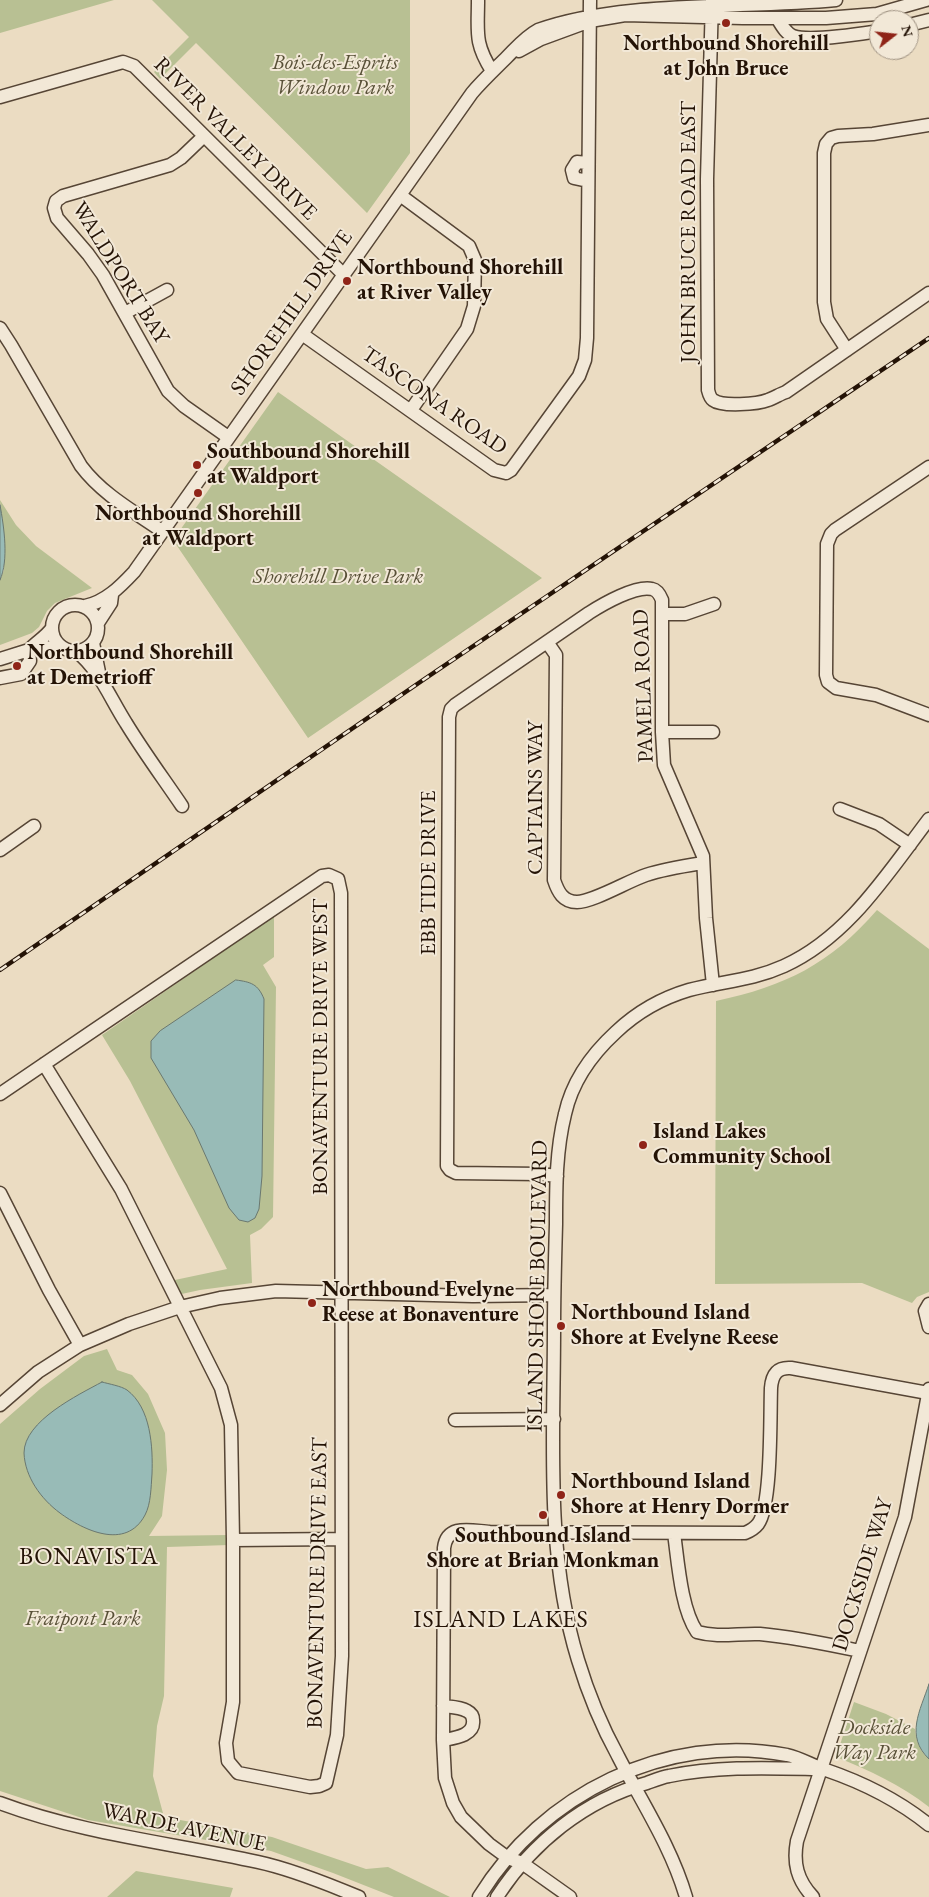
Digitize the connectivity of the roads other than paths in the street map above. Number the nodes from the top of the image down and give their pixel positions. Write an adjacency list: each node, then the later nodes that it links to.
1 (478, 0): 11 (street)
2 (712, 0): 3 (street, SHOREHILL DRIVE); 5 (street, SHOREHILL DRIVE); 6 (street, JOHN BRUCE ROAD EAST)
3 (836, 0)
4 (926, 0): 7 (street, SHOREHILL DRIVE)
5 (590, 4): 8 (street, TASCONA ROAD); 10 (street, SHOREHILL DRIVE)
6 (711, 17): 7 (street, SHOREHILL DRIVE); 8 (street, SHOREHILL DRIVE); 22 (street, JOHN BRUCE ROAD EAST)
7 (777, 18): 9 (street)
8 (590, 21): 10 (street, SHOREHILL DRIVE); 23 (street, TASCONA ROAD)
9 (869, 33)
10 (508, 57): 11 (street, SHOREHILL DRIVE)
11 (492, 71): 15 (street, SHOREHILL DRIVE)
12 (0, 97): 14 (street, RIVER VALLEY DRIVE)
13 (929, 125): 22 (street)
14 (204, 136): 16 (street, RIVER VALLEY DRIVE); 19 (street, WALDPORT BAY)
15 (400, 195): 16 (street, SHOREHILL DRIVE); 23 (street)
16 (344, 275): 21 (street, SHOREHILL DRIVE)
17 (167, 290): 19 (street)
18 (929, 294): 22 (street)
19 (125, 313): 24 (street, WALDPORT BAY)
20 (0, 328): 26 (street)
21 (302, 334): 23 (street, TASCONA ROAD); 24 (street, SHOREHILL DRIVE)
22 (847, 350)
23 (411, 410)
24 (228, 437): 26 (street, SHOREHILL DRIVE)
25 (929, 466): 42 (street)
26 (162, 531): 28 (street, SHOREHILL DRIVE)
27 (655, 590): 31 (street, PAMELA ROAD); 34 (street, EBB TIDE DRIVE)
28 (112, 594): 30 (street, SHOREHILL DRIVE); 32 (street, SHOREHILL DRIVE)
29 (714, 604): 31 (street)
30 (85, 606): 32 (street); 33 (street, SHOREHILL DRIVE)
31 (663, 614): 43 (street, PAMELA ROAD)
32 (98, 623): 35 (street, SHOREHILL DRIVE)
33 (52, 628): 36 (street); 37 (street, SHOREHILL DRIVE)
34 (547, 642): 51 (street, CAPTAINS WAY); 55 (street, EBB TIDE DRIVE)
35 (93, 643): 38 (street); 40 (street)
36 (60, 646): 37 (street, SHOREHILL DRIVE); 38 (street, SHOREHILL DRIVE)
37 (29, 650): 39 (street, SHOREHILL DRIVE); 41 (street)
38 (76, 651): 40 (street)
39 (0, 659)
40 (100, 677): 45 (street)
41 (0, 678)
42 (929, 715)
43 (662, 732): 44 (street); 51 (street, PAMELA ROAD)
44 (713, 732)
45 (182, 806)
46 (840, 809): 49 (street)
47 (929, 819): 49 (street, ISLAND SHORE BOULEVARD)
48 (34, 826): 50 (street)
49 (910, 845): 52 (street, ISLAND SHORE BOULEVARD)
50 (0, 850)
51 (703, 863): 52 (street, PAMELA ROAD)
52 (713, 985): 55 (street, ISLAND SHORE BOULEVARD)
53 (44, 1064): 54 (street, BONAVENTURE DRIVE WEST); 57 (street, BONAVENTURE DRIVE WEST); 60 (street, BONAVENTURE DRIVE EAST)
54 (0, 1094)
55 (556, 1176): 58 (street, ISLAND SHORE BOULEVARD)
56 (0, 1193): 62 (street)
57 (341, 1292): 58 (street); 60 (street); 69 (street, BONAVENTURE DRIVE EAST)
58 (554, 1295): 65 (street, ISLAND SHORE BOULEVARD)
59 (929, 1304): 61 (street)
60 (180, 1307): 62 (street); 70 (street, BONAVENTURE DRIVE EAST)
61 (929, 1327)
62 (80, 1345): 64 (street)
63 (929, 1391): 68 (street); 71 (street, DOCKSIDE WAY)
64 (0, 1405)
65 (554, 1419): 66 (street); 67 (street, ISLAND SHORE BOULEVARD)
66 (455, 1420)
67 (554, 1532): 68 (street); 72 (street); 75 (street, ISLAND SHORE BOULEVARD)
68 (674, 1533): 71 (street)
69 (340, 1539): 70 (street); 70 (street, BONAVENTURE DRIVE EAST)
70 (234, 1540)
71 (860, 1651): 74 (street, DOCKSIDE WAY)
72 (443, 1706): 73 (street); 73 (street)
73 (443, 1740): 79 (street)
74 (822, 1769): 75 (street); 76 (street); 78 (street); 86 (street, DOCKSIDE WAY)
75 (626, 1771): 76 (street, ISLAND SHORE BOULEVARD); 79 (street)
76 (634, 1785): 80 (street); 85 (street, ISLAND SHORE BOULEVARD)
77 (0, 1803): 81 (street, WARDE AVENUE)
78 (929, 1825)
79 (508, 1858): 80 (street); 82 (street)
80 (522, 1863): 83 (street); 84 (street)
81 (358, 1897)
82 (478, 1897)
83 (497, 1897)
84 (570, 1897)
85 (686, 1897)
86 (813, 1897)

